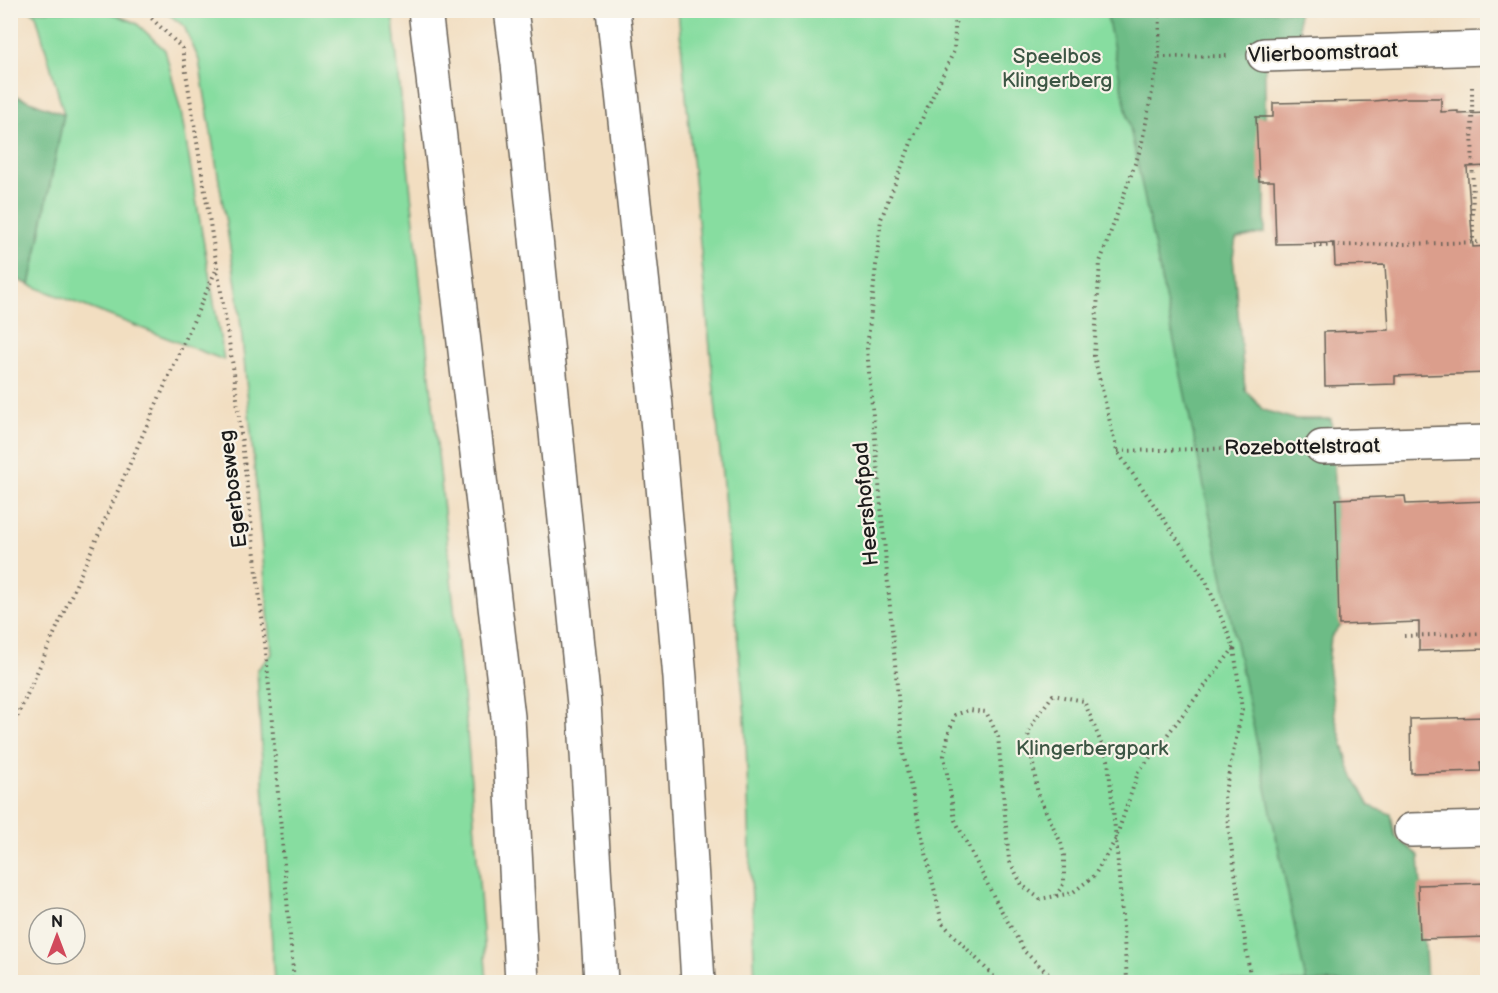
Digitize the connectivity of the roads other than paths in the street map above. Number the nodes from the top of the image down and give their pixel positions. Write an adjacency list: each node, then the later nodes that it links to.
1 (425, 10): 10 (main road)
2 (511, 10): 11 (main road)
3 (613, 10): 12 (main road)
4 (1480, 49): 5 (main road, Vlierboomstraat)
5 (1264, 55)
6 (1488, 442): 7 (main road, Rozebottelstraat)
7 (1322, 447)
8 (1488, 828): 9 (main road)
9 (1411, 830)
10 (522, 982)
11 (601, 982)
12 (698, 982)

